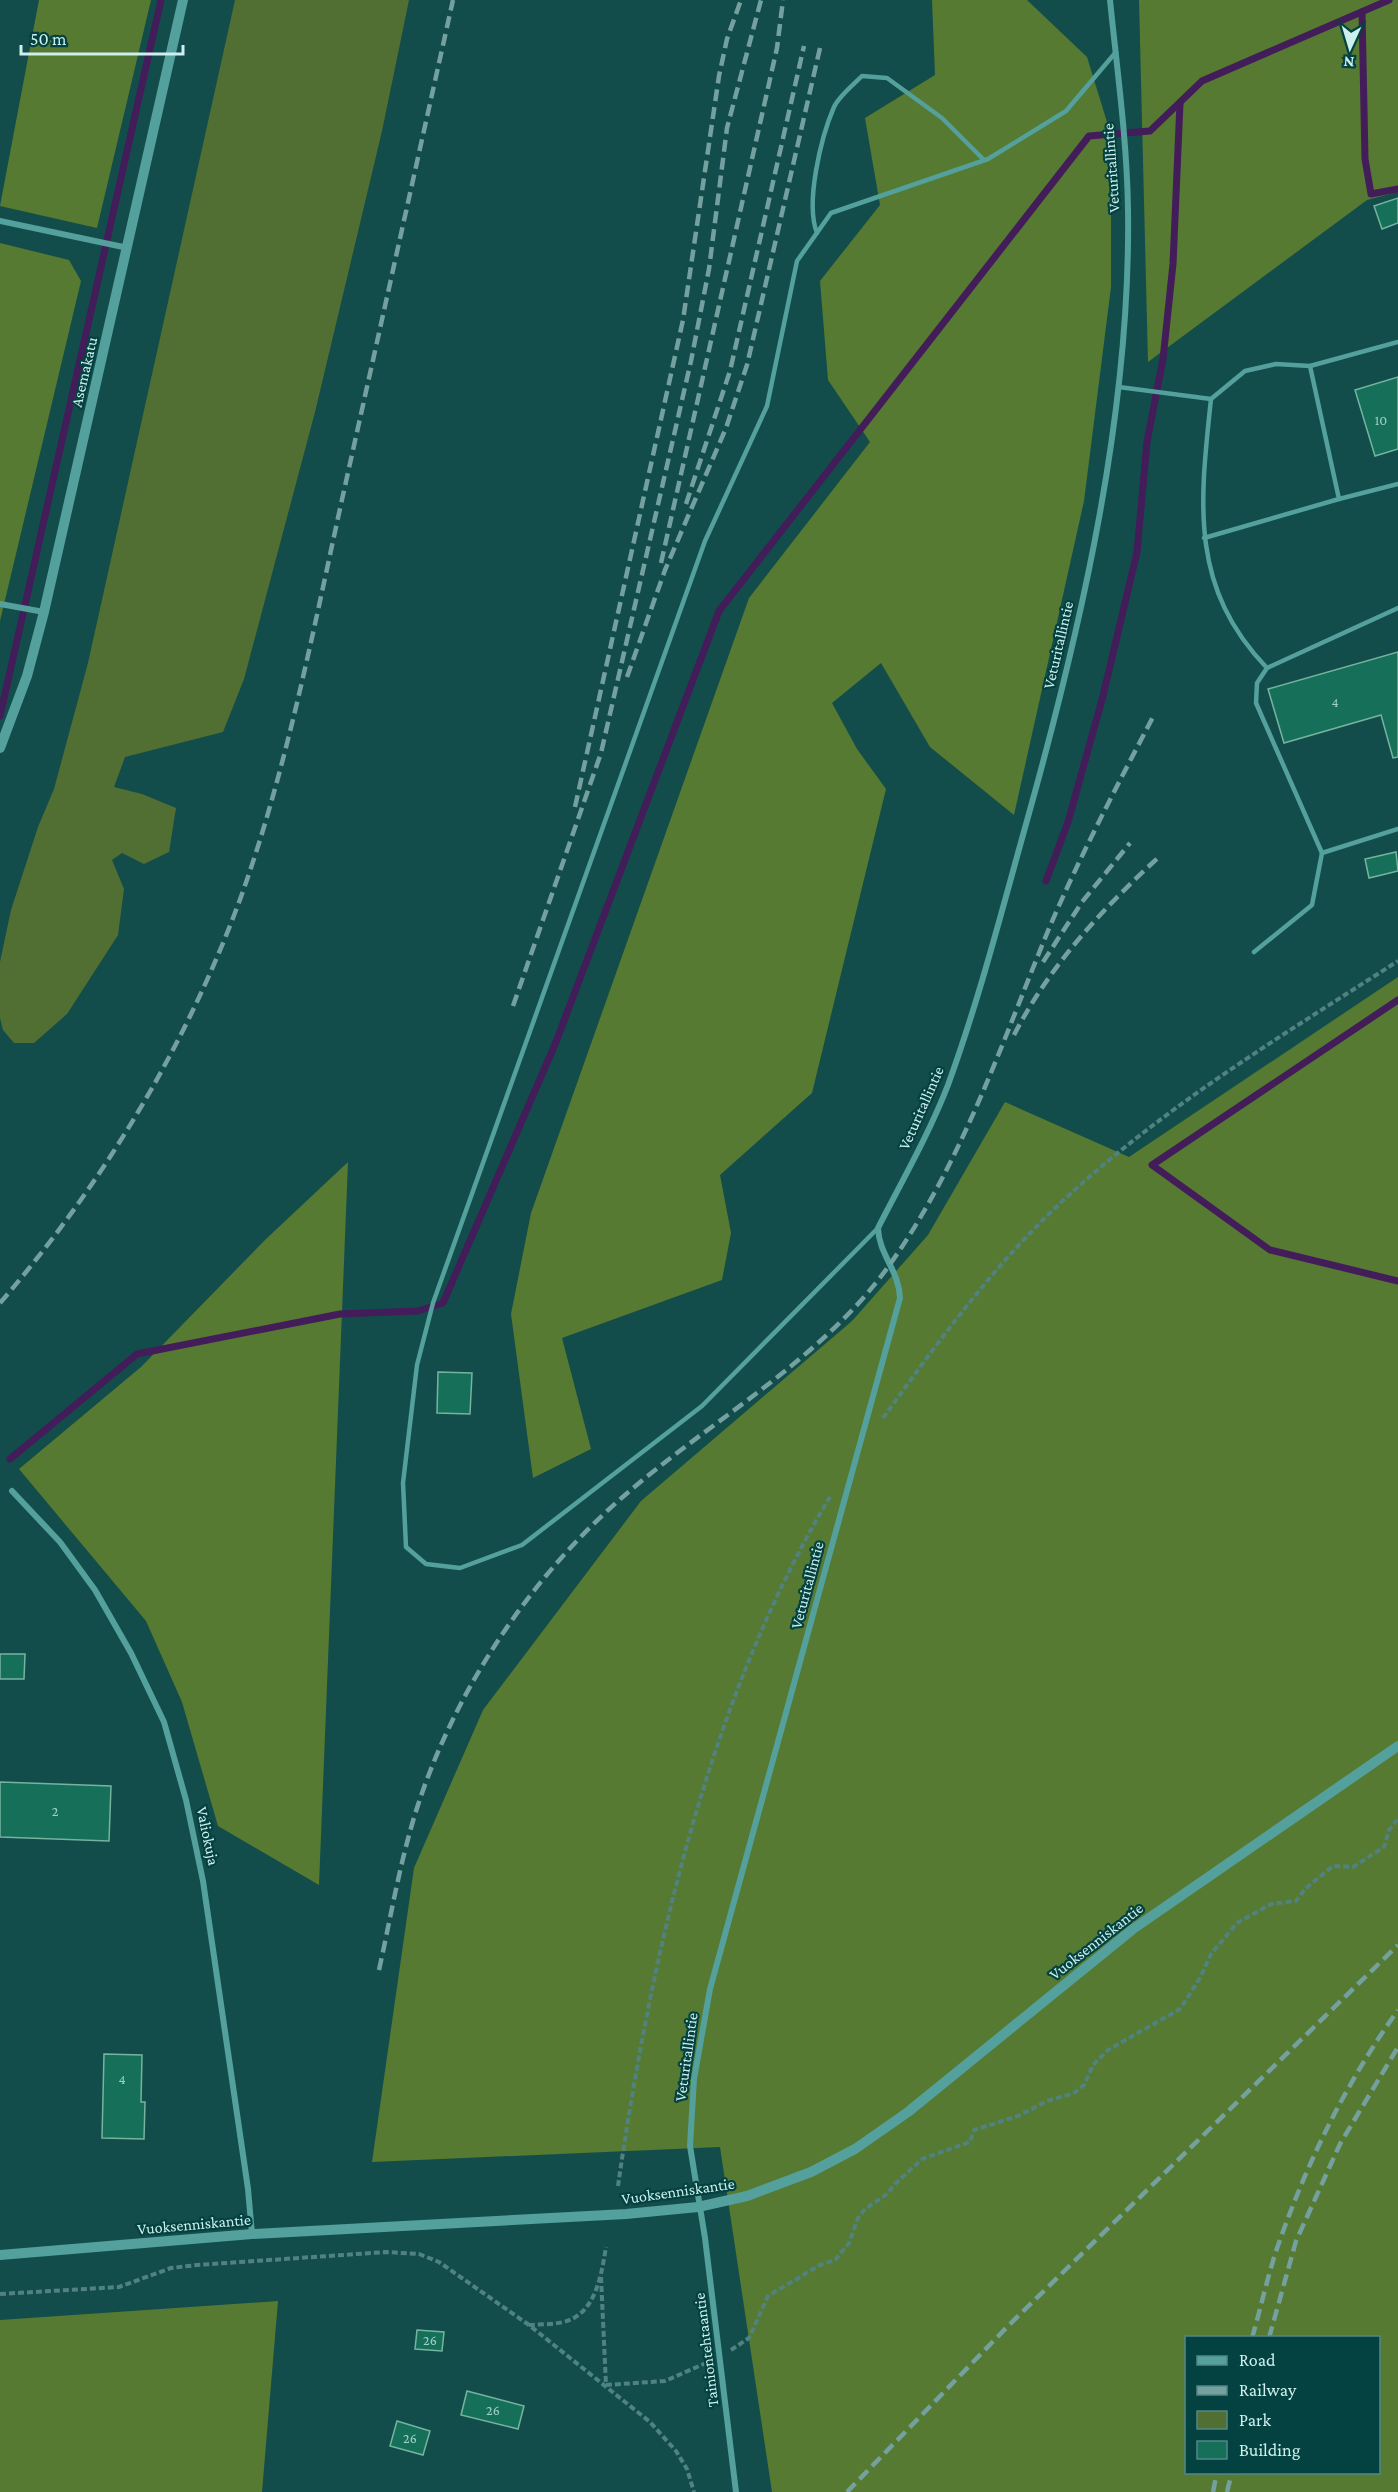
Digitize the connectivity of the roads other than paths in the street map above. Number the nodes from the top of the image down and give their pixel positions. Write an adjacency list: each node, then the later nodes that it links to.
1 (183, 0): 7 (street, Asemakatu)
2 (1110, 0): 3 (street, Veturitallintie)
3 (1116, 52): 4 (lane); 10 (street, Veturitallintie)
4 (984, 160): 6 (lane); 6 (lane)
5 (0, 221): 7 (street)
6 (817, 233): 23 (lane)
7 (128, 248): 17 (street, Asemakatu)
8 (1398, 342): 9 (lane)
9 (1310, 366): 11 (lane); 13 (lane)
10 (1119, 387): 11 (lane); 23 (street, Veturitallintie)
11 (1212, 399): 14 (lane)
12 (1398, 484): 13 (lane)
13 (1339, 499): 14 (lane)
14 (1204, 538): 18 (lane)
15 (0, 604): 17 (street)
16 (1398, 608): 18 (lane)
17 (44, 612): 19 (street, Asemakatu)
18 (1267, 668): 21 (lane)
19 (0, 747)
20 (1398, 829): 21 (lane)
21 (1322, 853): 22 (lane)
22 (1254, 952)
23 (878, 1228): 26 (street, Veturitallintie)
24 (12, 1491): 27 (street, Valiokuja)
25 (1398, 1746): 26 (street, Vuoksenniskantie)
26 (698, 2206): 27 (street, Vuoksenniskantie); 29 (street, Tainiontehtaantie)
27 (252, 2234): 28 (street, Vuoksenniskantie)
28 (0, 2255)
29 (736, 2492)

